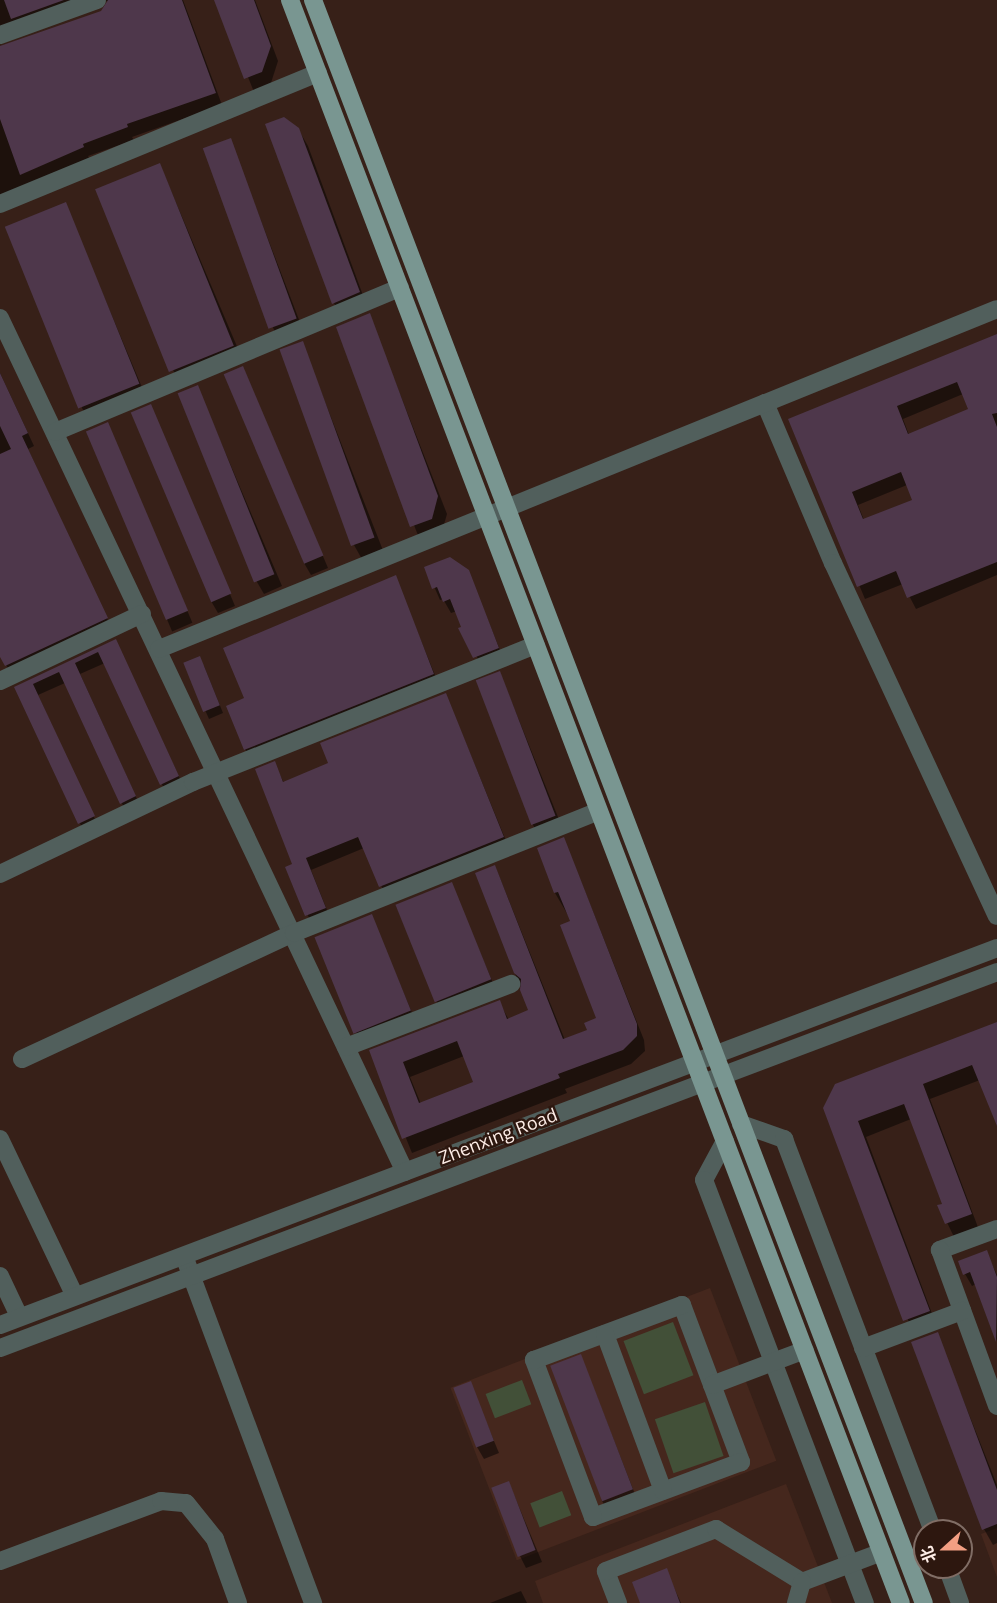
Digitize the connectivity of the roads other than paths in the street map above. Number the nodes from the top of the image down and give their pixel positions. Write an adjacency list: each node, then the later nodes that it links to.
1 (97, 0): 4 (street)
2 (290, 0): 5 (main road)
3 (313, 0): 13 (main road)
4 (0, 35)
5 (318, 73): 6 (street); 7 (main road)
6 (0, 204)
7 (400, 288): 12 (street); 14 (main road)
8 (997, 309): 11 (street)
9 (0, 318): 10 (street)
10 (4, 336): 12 (street)
11 (765, 403): 13 (street); 22 (street)
12 (55, 432): 15 (street)
13 (507, 508): 14 (street); 28 (main road)
14 (487, 516): 16 (main road); 17 (street)
15 (142, 614): 17 (street); 18 (street)
16 (536, 645): 19 (street); 20 (main road)
17 (159, 649): 19 (street)
18 (0, 681)
19 (218, 772): 21 (street); 23 (street)
20 (599, 811): 23 (street); 30 (main road)
21 (0, 874)
22 (997, 916)
23 (294, 933): 27 (street); 29 (street)
24 (997, 948): 28 (street, Zhenxing Road)
25 (997, 972): 31 (street, Zhenxing Road)
26 (511, 984): 27 (street)
27 (346, 1047): 36 (street)
28 (715, 1054): 30 (street, Zhenxing Road); 31 (main road)
29 (22, 1059)
30 (695, 1062): 32 (main road); 36 (street, Zhenxing Road)
31 (723, 1075): 32 (street, Zhenxing Road); 33 (main road)
32 (703, 1083): 35 (main road); 40 (street, Zhenxing Road)
33 (741, 1124): 47 (street); 65 (main road)
34 (0, 1139): 41 (street)
35 (725, 1141): 48 (main road); 49 (street)
36 (405, 1172): 38 (street, Zhenxing Road)
37 (997, 1229): 42 (street)
38 (183, 1256): 40 (street); 41 (street, Zhenxing Road)
39 (0, 1276): 43 (street)
40 (191, 1276): 46 (street, Zhenxing Road); 60 (street)
41 (75, 1296): 44 (street, Zhenxing Road)
42 (962, 1311): 47 (street); 51 (street)
43 (18, 1314)
44 (0, 1325)
45 (604, 1334): 50 (street); 52 (street); 52 (street)
46 (0, 1348)
47 (863, 1348): 53 (street)
48 (805, 1350): 49 (street); 54 (main road)
49 (773, 1362): 50 (street); 56 (street)
50 (712, 1385): 52 (street)
51 (997, 1406)
52 (663, 1491)
53 (928, 1519)
54 (882, 1552): 56 (street); 64 (main road)
55 (0, 1561): 59 (street)
56 (850, 1564): 58 (street); 63 (street)
57 (951, 1579): 66 (street)
58 (802, 1582): 61 (street); 62 (street)
59 (238, 1603)
60 (313, 1603)
61 (618, 1603)
62 (796, 1603)
63 (865, 1603)
64 (901, 1603)
65 (924, 1603)
66 (960, 1603)

